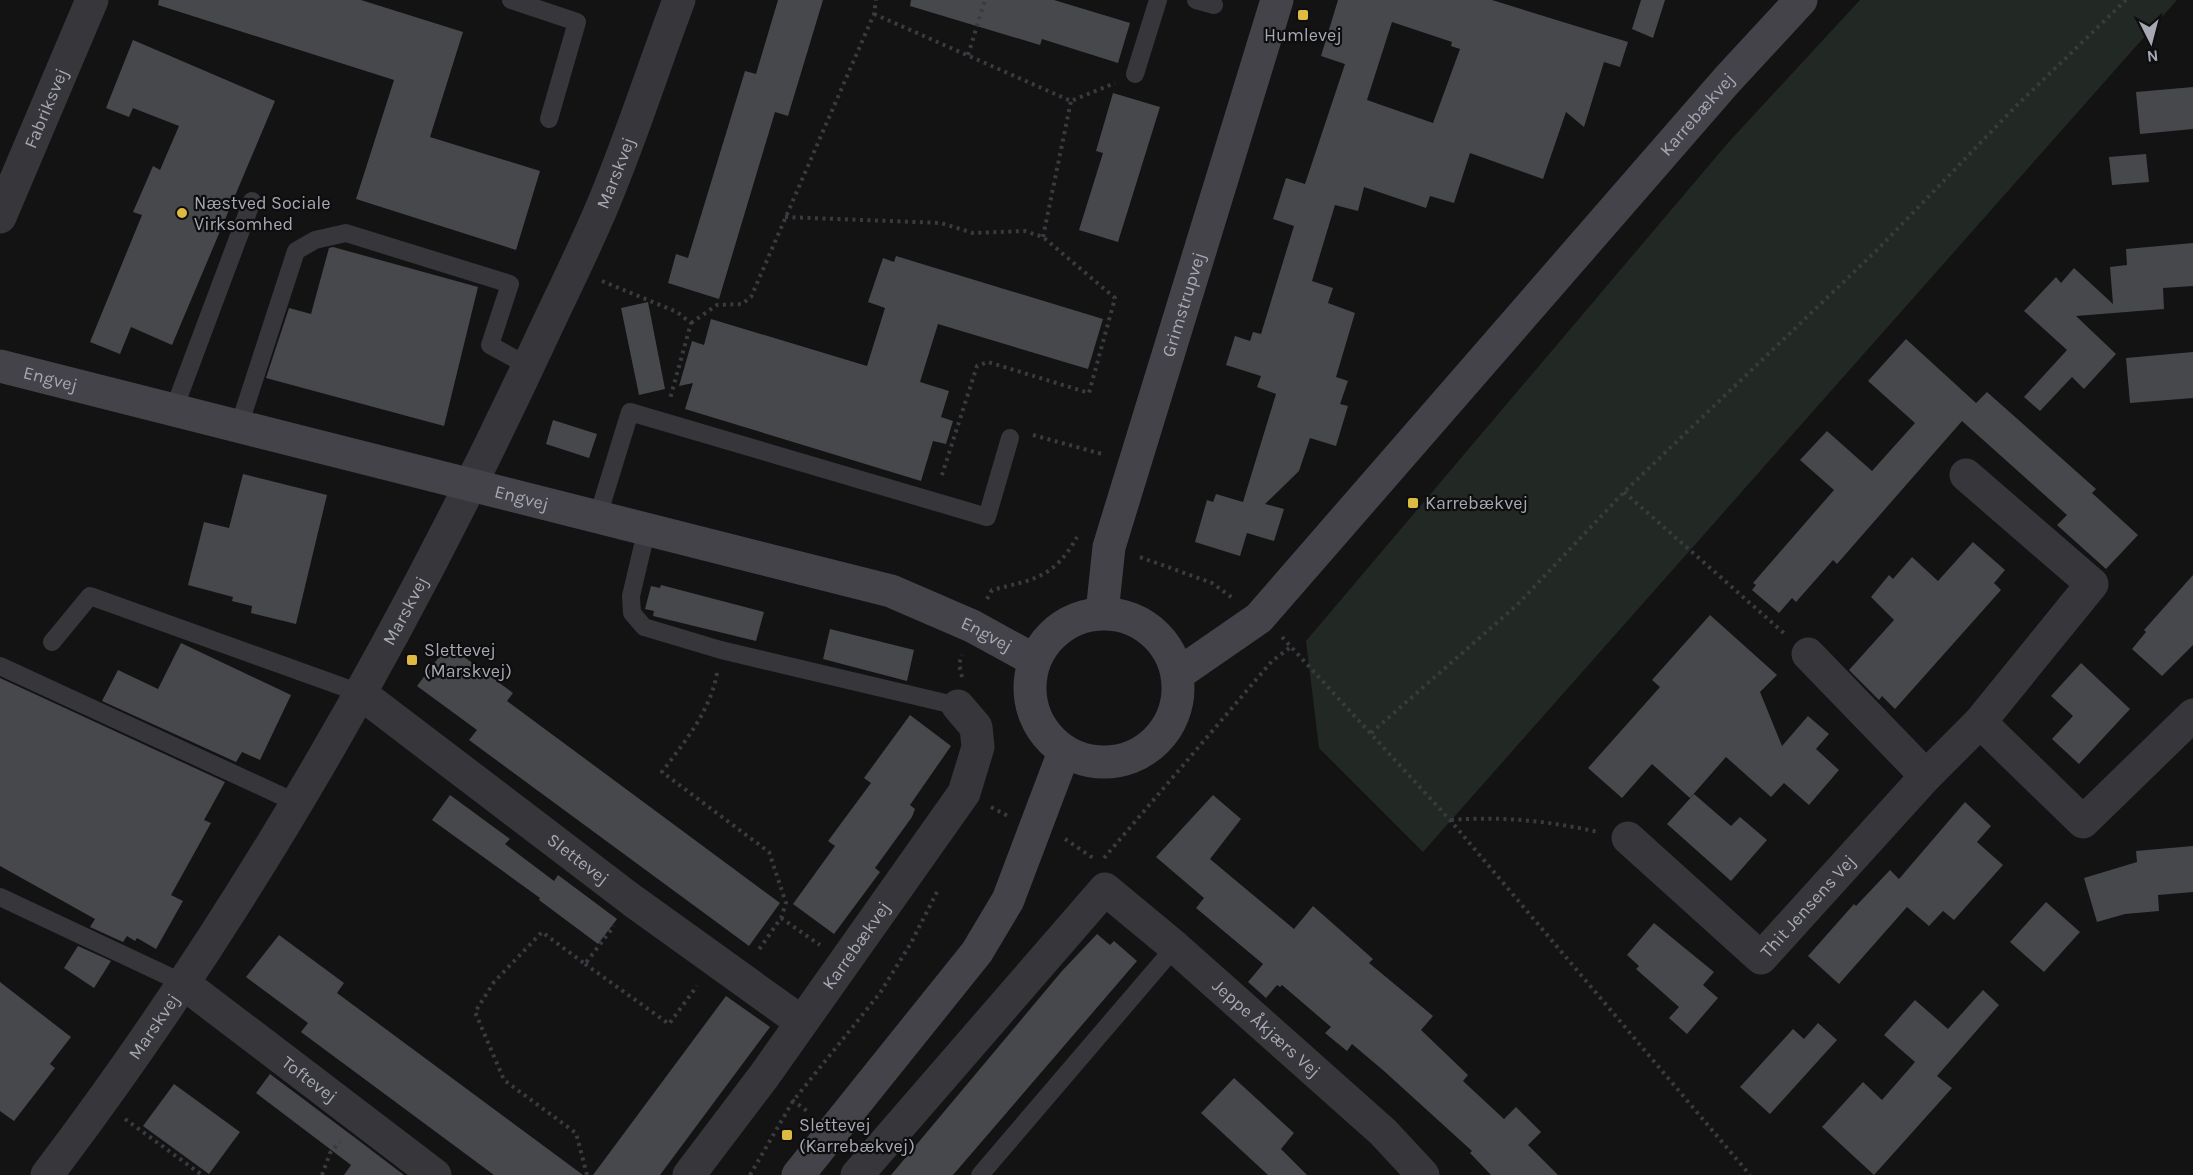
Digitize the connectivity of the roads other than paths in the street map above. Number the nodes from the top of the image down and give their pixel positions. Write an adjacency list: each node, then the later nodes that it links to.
1 (92, 0): 10 (street, Fabriksvej)
2 (511, 0): 8 (lane)
3 (679, 0): 12 (street, Marskvej)
4 (1158, 0): 7 (lane)
5 (1277, 0): 20 (street, Grimstrupvej)
6 (1801, 0): 25 (street, Karrebækvej)
7 (1135, 74)
8 (549, 119)
9 (252, 201): 13 (lane)
10 (0, 217)
11 (0, 366): 13 (street, Engvej)
12 (528, 366): 14 (lane); 17 (street, Marskvej)
13 (174, 410): 14 (street, Engvej)
14 (239, 426): 17 (street, Engvej)
15 (1010, 438): 18 (lane)
16 (1965, 475): 29 (street, Thit Jensens Vej)
17 (473, 485): 18 (street, Engvej); 26 (street, Marskvej)
18 (598, 516): 19 (street, Engvej)
19 (647, 528): 23 (street, Engvej); 27 (lane)
20 (1102, 613): 23 (street); 25 (street)
21 (52, 642): 26 (lane)
22 (1808, 654): 31 (street)
23 (1035, 660): 30 (street)
24 (0, 666): 32 (lane)
25 (1178, 674): 30 (street)
26 (360, 693): 32 (street, Marskvej); 37 (street, Slettevej)
27 (958, 706): 37 (street, Karrebækvej)
28 (2193, 715): 29 (street)
29 (1980, 722): 31 (street, Thit Jensens Vej)
30 (1064, 752): 41 (street)
31 (1926, 776): 33 (street, Thit Jensens Vej)
32 (297, 803): 36 (street, Marskvej)
33 (1628, 838)
34 (0, 897): 36 (lane)
35 (1175, 947): 42 (street, Jeppe Åkjærs Vej); 43 (lane); 44 (street, Jeppe Åkjærs Vej)
36 (183, 983): 38 (street, Marskvej); 39 (street, Toftevej)
37 (800, 1021): 40 (street, Karrebækvej)
38 (47, 1175)
39 (435, 1175)
40 (689, 1175)
41 (798, 1175)
42 (857, 1175)
43 (980, 1175)
44 (1423, 1175)

